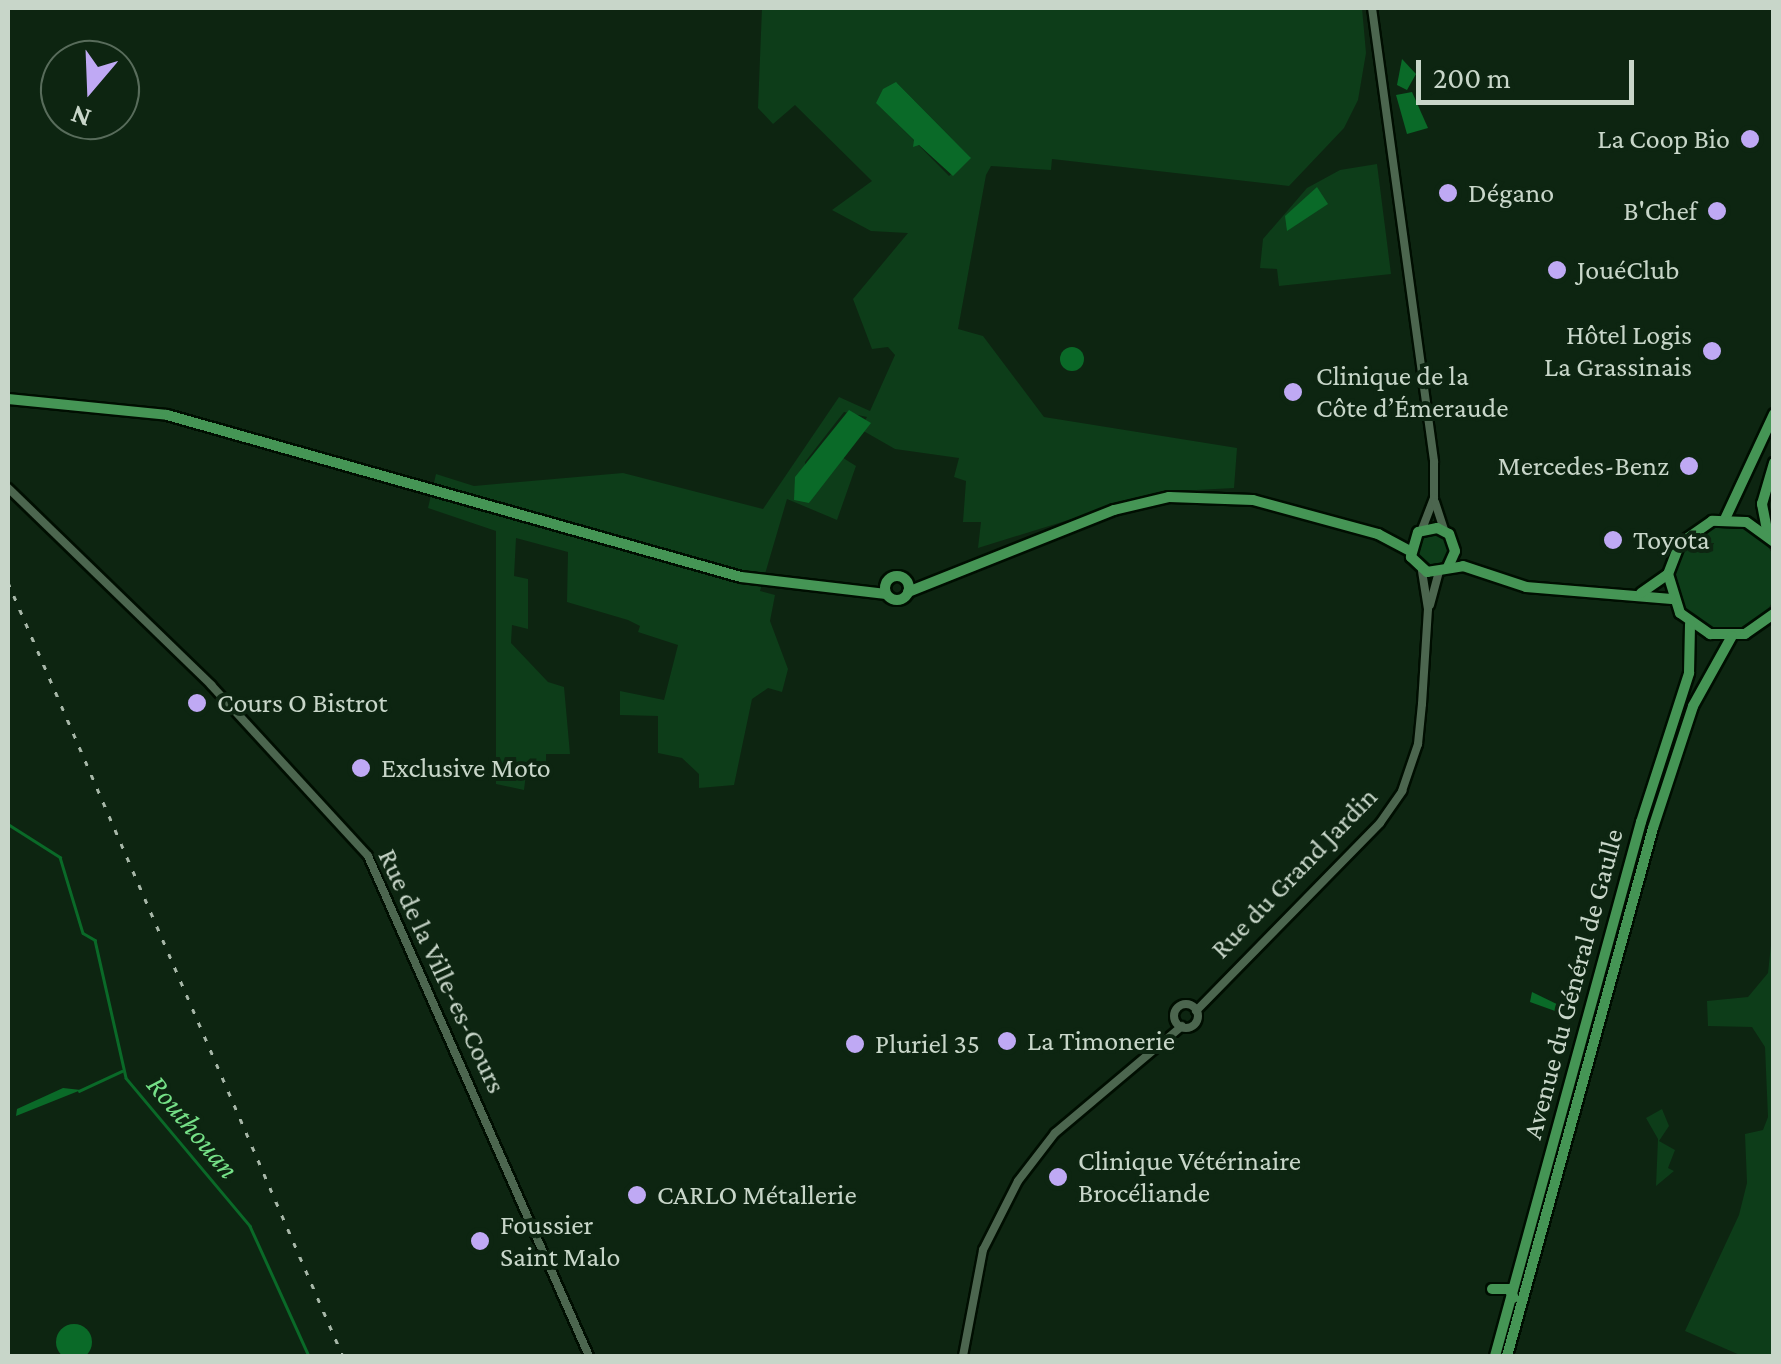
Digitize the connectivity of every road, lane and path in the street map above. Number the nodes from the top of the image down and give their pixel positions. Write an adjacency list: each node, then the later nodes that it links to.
1 (1372, 8): 6 (street)
2 (8, 399): 20 (main road)
3 (1774, 414): 7 (main road)
4 (1774, 462): 11 (main road)
5 (8, 488): 36 (street, Rue de la Ville-es-Cours)
6 (1434, 498): 8 (street); 9 (street)
7 (1725, 519): 11 (main road); 17 (main road)
8 (1444, 530): 9 (main road); 13 (main road)
9 (1420, 531): 10 (main road); 12 (main road)
10 (1382, 534): 12 (main road); 19 (main road)
11 (1771, 539)
12 (1410, 550): 16 (main road)
13 (1456, 551): 14 (main road); 15 (main road)
14 (1463, 566): 15 (main road); 22 (main road)
15 (1444, 569): 16 (main road); 24 (street, Rue du Grand Jardin)
16 (1422, 570): 24 (street, Rue du Grand Jardin)
17 (1668, 574): 22 (main road); 23 (main road)
18 (903, 578): 19 (main road); 20 (main road); 21 (main road)
19 (934, 580): 21 (main road)
20 (886, 588): 21 (main road)
21 (908, 592)
22 (1640, 593): 23 (main road)
23 (1672, 599): 26 (main road)
24 (1428, 609): 28 (street, Rue du Grand Jardin)
25 (1771, 618): 27 (main road)
26 (1690, 624): 27 (main road); 34 (main road, Avenue du Général de Gaulle)
27 (1732, 636): 35 (main road, Avenue du Général de Gaulle)
28 (1212, 990): 29 (street, Rue du Grand Jardin); 30 (street, Rue du Grand Jardin)
29 (1184, 1004): 30 (street); 31 (street)
30 (1196, 1011): 32 (street, Rue du Grand Jardin)
31 (1174, 1018): 32 (street); 33 (street)
32 (1182, 1026): 33 (street)
33 (1154, 1045): 37 (street)
34 (1511, 1298): 35 (main road); 38 (main road, Avenue du Général de Gaulle)
35 (1518, 1314): 39 (main road, Avenue du Général de Gaulle)
36 (588, 1356)
37 (963, 1356)
38 (1495, 1356)
39 (1507, 1356)

